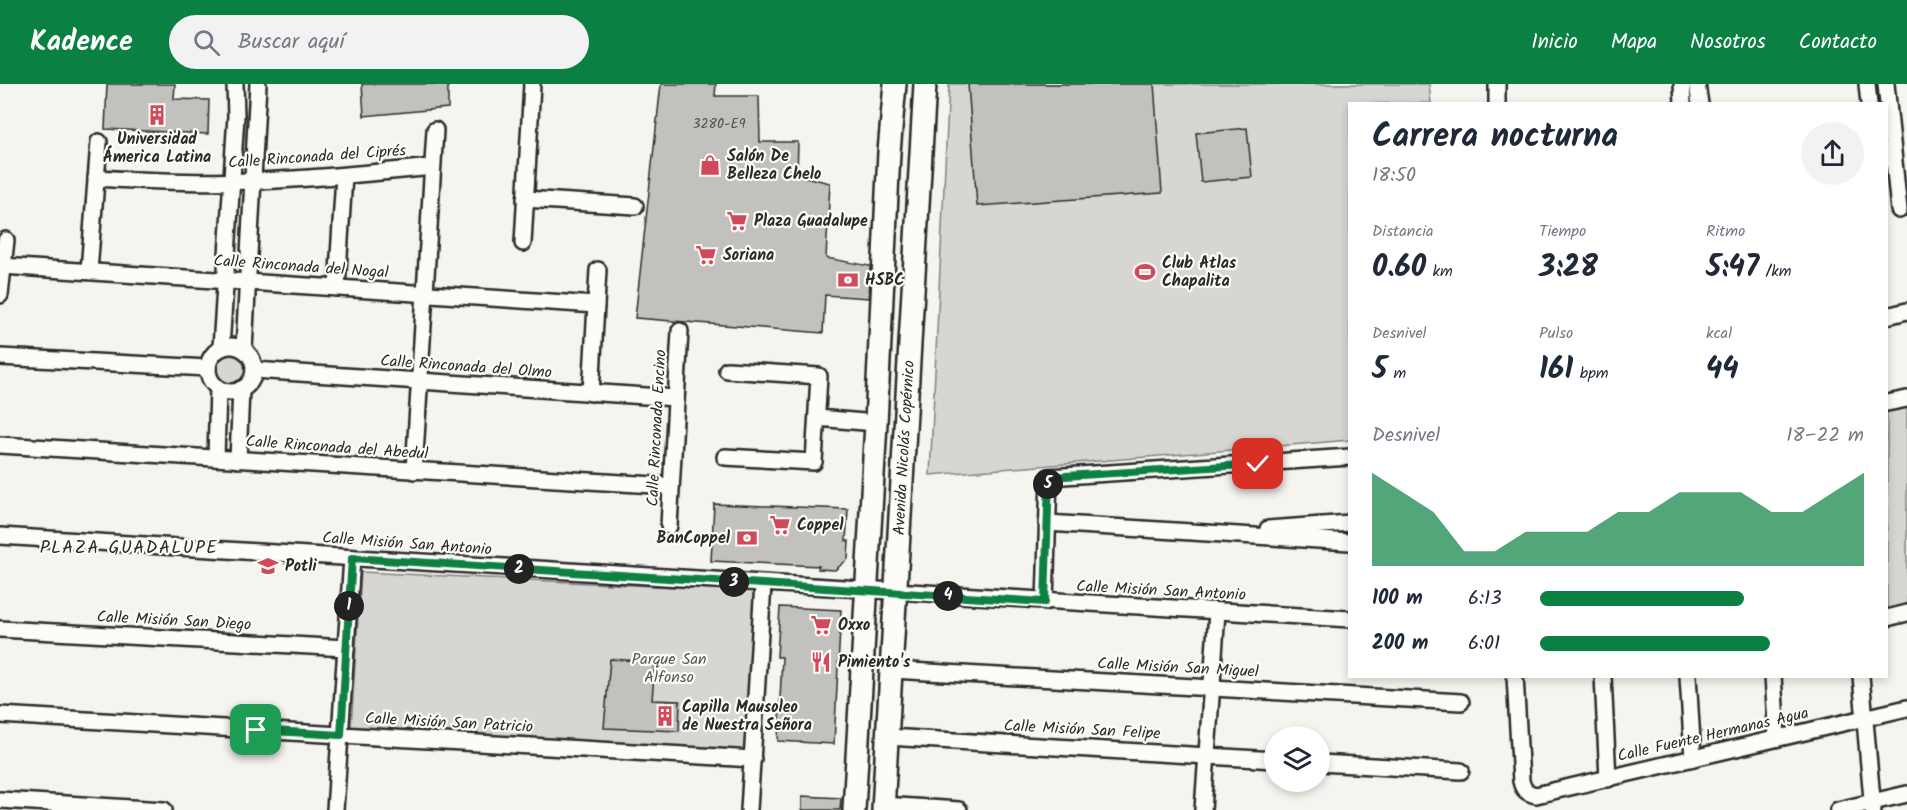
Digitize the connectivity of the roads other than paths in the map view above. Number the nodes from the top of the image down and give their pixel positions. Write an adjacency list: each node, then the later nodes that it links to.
1 (235, 84): 17 (street)
2 (258, 84): 18 (street)
3 (532, 84): 26 (street)
4 (895, 84): 57 (street, Avenida Nicolás Copérnico)
5 (925, 84): 74 (street, Avenida Nicolás Copérnico)
6 (1497, 84): 11 (street)
7 (1682, 84): 12 (street)
8 (1697, 84): 13 (street)
9 (1867, 84): 14 (street)
10 (1886, 84): 15 (street)
11 (1497, 102)
12 (1683, 102)
13 (1700, 102)
14 (1869, 102)
15 (1888, 102)
16 (1888, 105): 28 (street)
17 (236, 116): 18 (street); 25 (street)
18 (255, 116): 24 (street)
19 (435, 130): 21 (street)
20 (99, 142): 23 (street)
21 (432, 167): 22 (street, Calle Rinconada del Ciprés); 37 (street)
22 (344, 176): 24 (street, Calle Rinconada del Ciprés); 36 (street)
23 (96, 178): 25 (street, Calle Rinconada del Ciprés); 33 (street)
24 (252, 181): 25 (street, Calle Rinconada del Ciprés); 35 (street)
25 (232, 182): 34 (street)
26 (525, 199): 27 (street); 30 (street)
27 (635, 206)
28 (1898, 210)
29 (6, 240): 31 (street)
30 (523, 243)
31 (3, 266): 33 (street, Calle Rinconada del Nogal); 38 (street)
32 (598, 270): 39 (street)
33 (90, 271): 34 (street, Calle Rinconada del Nogal)
34 (226, 280): 35 (street, Calle Rinconada del Nogal); 43 (street)
35 (249, 282): 36 (street, Calle Rinconada del Nogal); 44 (street)
36 (337, 288): 37 (street, Calle Rinconada del Nogal)
37 (425, 294): 39 (street, Calle Rinconada del Nogal); 49 (street)
38 (0, 295)
39 (596, 305): 52 (street)
40 (1907, 311): 41 (street)
41 (1888, 316)
42 (680, 331): 53 (street, Calle Rinconada Encino)
43 (221, 348): 44 (street); 46 (street)
44 (244, 350): 47 (street)
45 (0, 357): 46 (street)
46 (208, 368): 50 (street)
47 (254, 370): 49 (street, Calle Rinconada del Olmo); 51 (street)
48 (727, 370): 56 (street)
49 (420, 382): 52 (street, Calle Rinconada del Olmo); 63 (street)
50 (218, 388): 51 (street); 61 (street)
51 (242, 389): 62 (street)
52 (591, 393): 53 (street, Calle Rinconada del Olmo)
53 (676, 398): 64 (street, Calle Rinconada Encino)
54 (1907, 399): 55 (street)
55 (1888, 403)
56 (817, 418): 57 (street); 59 (street)
57 (876, 423): 73 (street, Avenida Nicolás Copérnico)
58 (0, 445): 61 (street, Calle Rinconada del Abedul)
59 (725, 457)
60 (1348, 457): 65 (street)
61 (216, 458): 62 (street, Calle Rinconada del Abedul)
62 (238, 460): 63 (street, Calle Rinconada del Abedul)
63 (414, 471): 64 (street, Calle Rinconada del Abedul)
64 (671, 486): 67 (street, Calle Rinconada Encino)
65 (1047, 523): 68 (street); 75 (street)
66 (1348, 523): 68 (street)
67 (669, 526)
68 (1211, 533): 70 (street)
69 (0, 536): 71 (street, Calle Misión San Antonio)
70 (1348, 542)
71 (352, 558): 72 (street, Calle Misión San Antonio); 81 (street)
72 (764, 584): 73 (street, Calle Misión San Antonio); 98 (street)
73 (867, 591): 74 (street, Calle Misión San Antonio); 110 (street, Avenida Nicolás Copérnico)
74 (897, 592): 75 (street, Calle Misión San Antonio); 82 (street, Avenida Nicolás Copérnico)
75 (1045, 602): 76 (street, Calle Misión San Antonio)
76 (1217, 612): 79 (street, Calle Misión San Antonio); 88 (street)
77 (1907, 613): 78 (street)
78 (1888, 618)
79 (1348, 619)
80 (0, 629): 81 (street, Calle Misión San Diego)
81 (346, 648): 93 (street)
82 (892, 670): 88 (street, Calle Misión San Miguel); 94 (street, Avenida Nicolás Copérnico)
83 (1515, 678): 102 (street, Calle Fuente Hermanas Agua)
84 (1603, 678): 102 (street)
85 (1688, 678): 97 (street)
86 (1773, 678): 95 (street)
87 (1861, 678): 92 (street)
88 (1211, 688): 89 (street, Calle Misión San Miguel); 96 (street)
89 (1461, 702)
90 (1907, 708): 92 (street, Calle Fuente Hermanas Agua)
91 (0, 715): 93 (street, Calle Misión San Patricio)
92 (1865, 717): 95 (street, Calle Fuente Hermanas Agua); 105 (street)
93 (341, 735): 98 (street, Calle Misión San Patricio); 108 (street)
94 (888, 737): 96 (street, Calle Misión San Felipe); 106 (street, Avenida Nicolás Copérnico)
95 (1777, 738): 97 (street, Calle Fuente Hermanas Agua)
96 (1207, 756): 99 (street, Calle Misión San Felipe); 112 (street)
97 (1693, 758): 102 (street, Calle Fuente Hermanas Agua)
98 (753, 759): 109 (street)
99 (1264, 759)
100 (1330, 764): 101 (street)
101 (1461, 771)
102 (1608, 779)
103 (1907, 794): 105 (street)
104 (0, 800): 107 (street)
105 (1872, 806): 113 (street)
106 (883, 807): 111 (street)
107 (164, 810)
108 (335, 810)
109 (749, 810)
110 (854, 810)
111 (959, 810)
112 (1203, 810)
113 (1838, 810)

